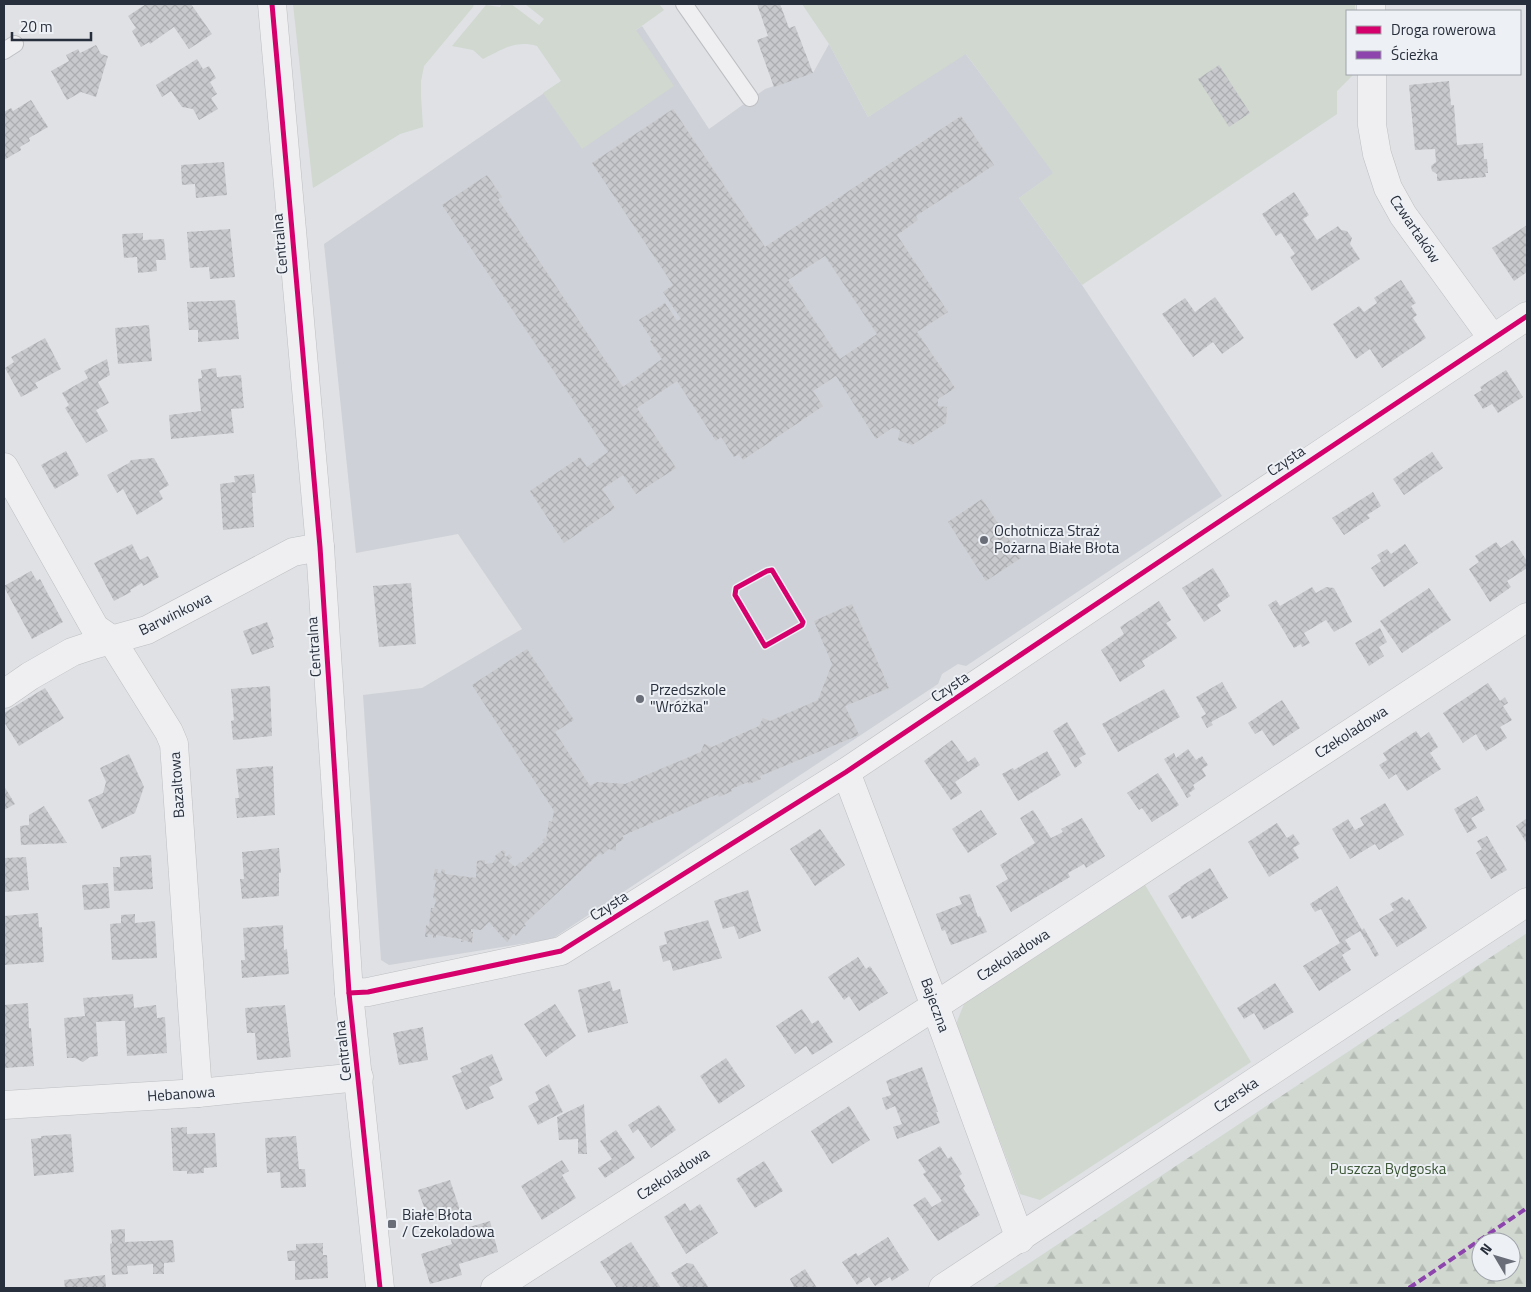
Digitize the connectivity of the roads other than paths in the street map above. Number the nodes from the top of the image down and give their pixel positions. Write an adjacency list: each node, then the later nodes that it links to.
1 (272, 4): 8 (street, Centralna)
2 (684, 4): 4 (lane)
3 (1372, 75): 6 (street, Czwartaków)
4 (750, 98)
5 (1527, 316): 6 (street, Czysta)
6 (1493, 339): 12 (street, Czysta)
7 (4, 467): 10 (street, Bazaltowa)
8 (320, 547): 10 (street, Barwinkowa); 14 (street, Centralna)
9 (1527, 617): 15 (street, Czekoladowa)
10 (111, 639): 11 (street, Barwinkowa); 17 (street, Bazaltowa)
11 (4, 694)
12 (846, 772): 14 (street, Czysta); 15 (street, Bajeczna)
13 (1527, 902): 19 (street, Czerska)
14 (350, 993): 16 (street, Centralna)
15 (935, 1006): 19 (street, Bajeczna); 21 (street, Czekoladowa)
16 (358, 1077): 17 (street, Hebanowa); 20 (street, Centralna)
17 (198, 1093): 18 (street, Hebanowa)
18 (4, 1105)
19 (1020, 1238): 22 (street, Czerska)
20 (380, 1288)
21 (495, 1288)
22 (944, 1288)

